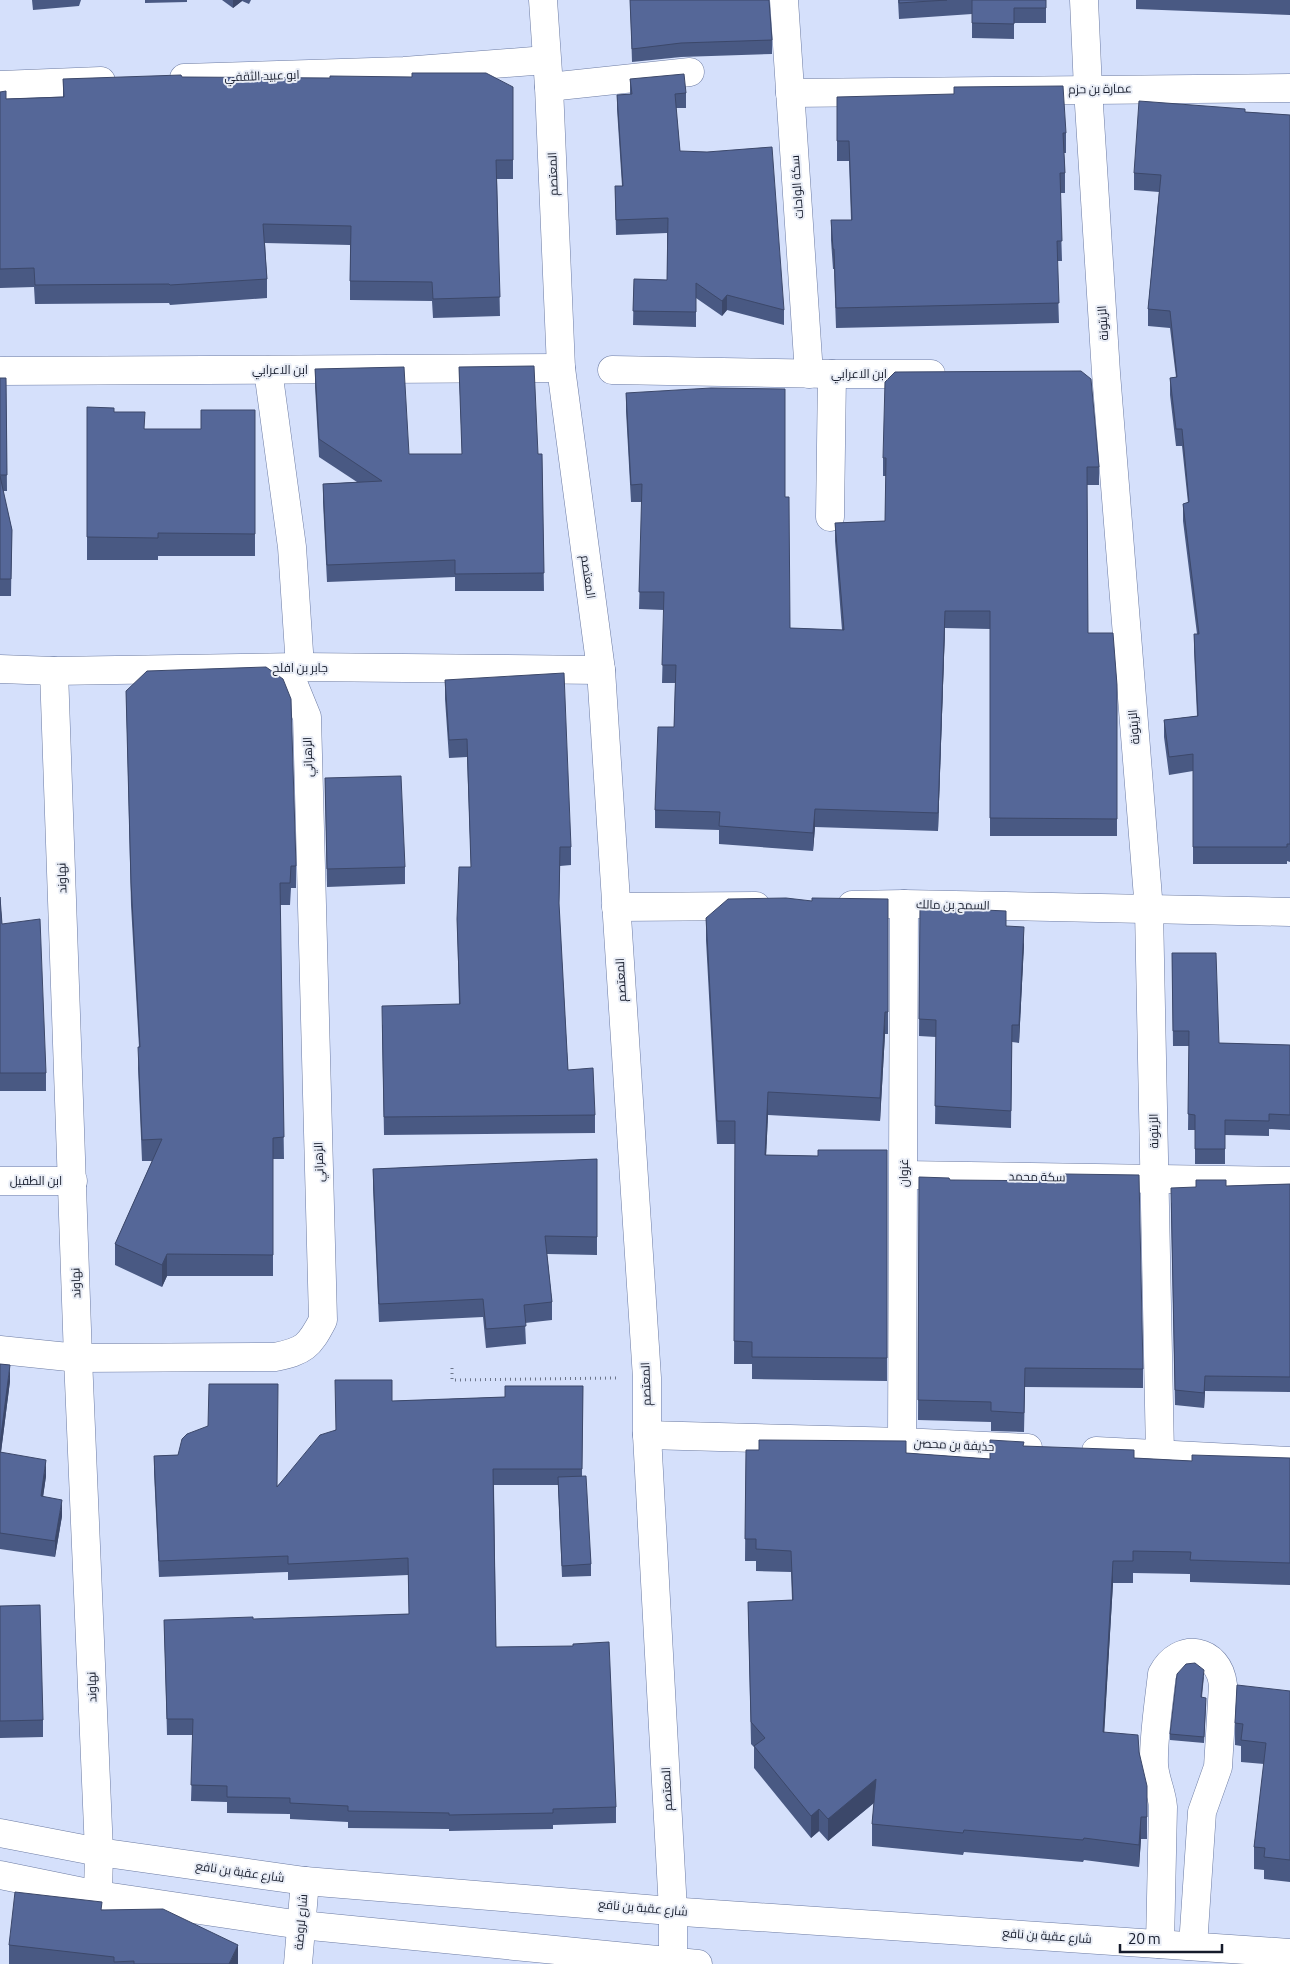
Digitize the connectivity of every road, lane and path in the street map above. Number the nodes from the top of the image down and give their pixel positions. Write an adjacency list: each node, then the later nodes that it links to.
1 (543, 0): 4 (street, المعتصم)
2 (784, 0): 12 (street, سكة الواحات)
3 (1084, 0): 11 (street, الزيتونة)
4 (546, 60): 6 (street, ابو عبيد الثقفي); 9 (street, المعتصم)
5 (690, 72): 9 (street)
6 (158, 79)
7 (128, 80): 8 (street)
8 (0, 85)
9 (549, 87): 13 (street, المعتصم)
10 (1290, 88): 11 (street, عمارة بن حزم)
11 (1088, 89): 12 (street, عمارة بن حزم); 28 (street, الزيتونة)
12 (790, 93): 17 (street, سكة الواحات)
13 (560, 368): 14 (street, ابن الاعرابي); 23 (street, المعتصم)
14 (268, 370): 16 (street, ابن الاعرابي); 21 (street, الزهراني)
15 (612, 370): 17 (street, ابن الاعرابي)
16 (0, 371)
17 (820, 374): 18 (street, ابن الاعرابي); 19 (street, سكة الواحات)
18 (959, 374)
19 (830, 517)
20 (0, 668): 22 (street, جابر بن افلح)
21 (293, 668): 22 (street, جابر بن افلح); 23 (street, جابر بن افلح); 36 (street, الزهراني)
22 (54, 670): 33 (street, نهاوند)
23 (601, 670): 27 (street, المعتصم)
24 (904, 904): 25 (street, السمح بن مالك); 28 (street, السمح بن مالك); 30 (street, غزوان)
25 (824, 905)
26 (785, 906): 27 (street)
27 (616, 908): 38 (street, المعتصم)
28 (1149, 910): 29 (street, السمح بن مالك); 31 (street, الزيتونة)
29 (1290, 912)
30 (904, 1175): 31 (street, سكة محمد); 40 (street, غزوان)
31 (1156, 1179): 34 (street, سكة محمد); 41 (street, الزيتونة)
32 (0, 1180): 33 (street, ابن الطفيل)
33 (73, 1181): 36 (street, نهاوند)
34 (1290, 1181)
35 (0, 1350): 36 (street, الزهراني)
36 (78, 1358): 44 (street, نهاوند)
37 (452, 1368): 38 (path)
38 (647, 1378): 39 (street, المعتصم)
39 (647, 1435): 40 (street, حذيفة بن محصن); 48 (street, المعتصم)
40 (902, 1442): 41 (street, حذيفة بن محصن)
41 (1160, 1454): 42 (street, حذيفة بن محصن)
42 (1290, 1461)
43 (0, 1833): 44 (street, شارع عقبة بن نافع)
44 (99, 1852): 46 (street, شارع عقبة بن نافع); 47 (street, نهاوند)
45 (0, 1875): 47 (street)
46 (305, 1881): 48 (street, شارع عقبة بن نافع); 49 (street, شارع لروضة)
47 (98, 1895): 49 (street)
48 (673, 1910): 50 (street, شارع عقبة بن نافع); 53 (street, المعتصم)
49 (300, 1925): 53 (street); 54 (street, شارع لروضة)
50 (1160, 1944): 51 (street, شارع عقبة بن نافع); 51 (street)
51 (1193, 1946): 52 (street, شارع عقبة بن نافع)
52 (1290, 1953)
53 (685, 1963)
54 (298, 1964)

